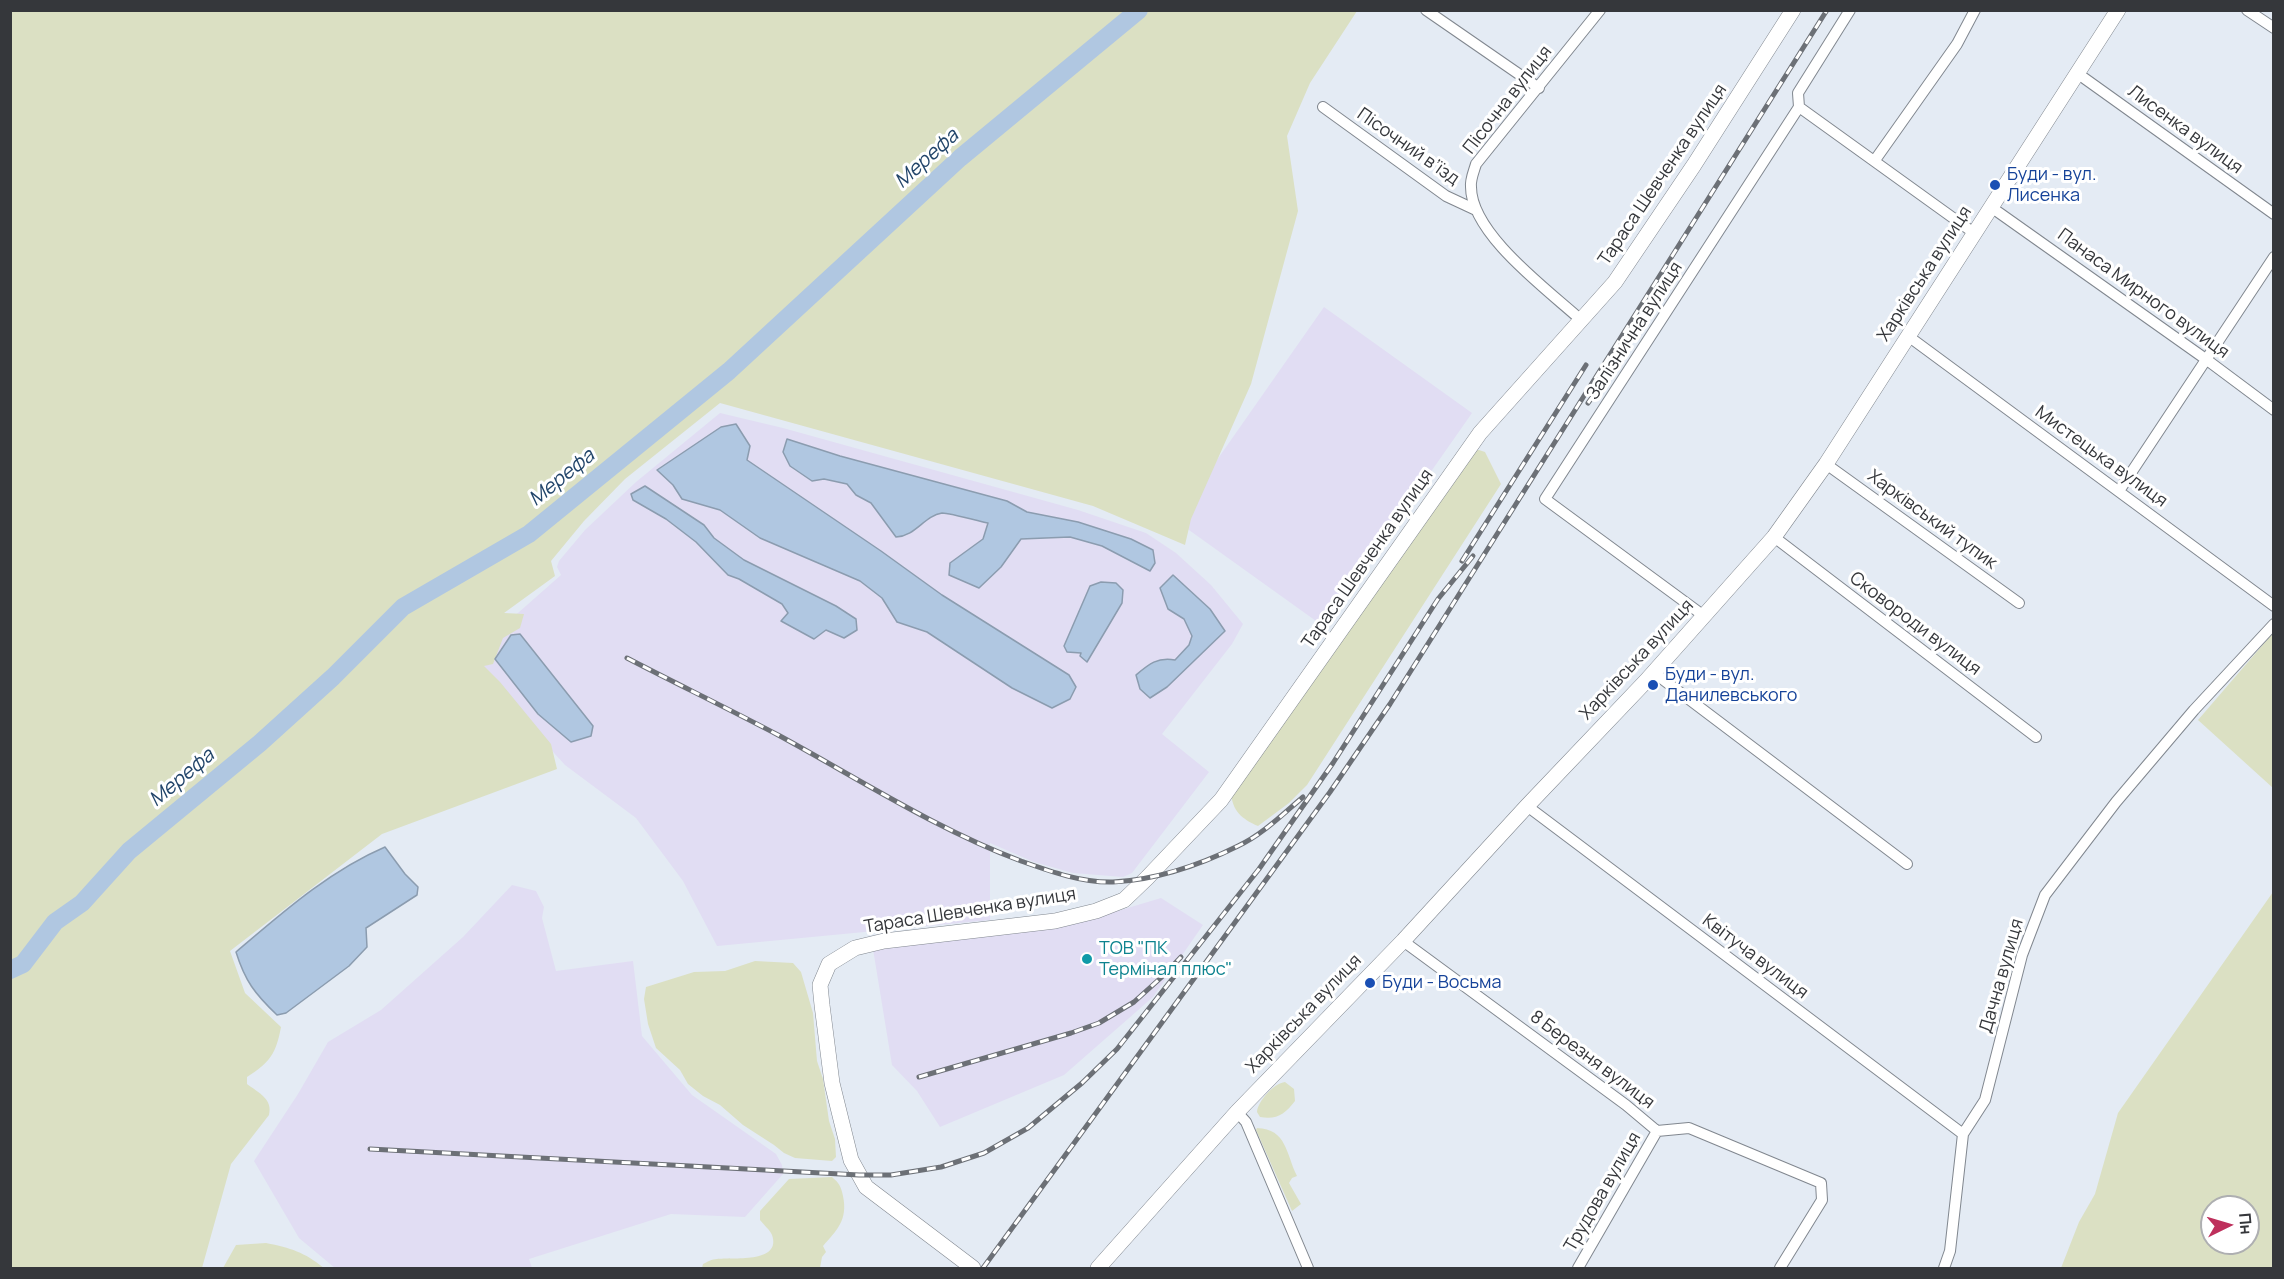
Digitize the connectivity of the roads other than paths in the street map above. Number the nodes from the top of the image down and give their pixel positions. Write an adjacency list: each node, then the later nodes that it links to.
1 (1426, 10): 10 (street)
2 (1600, 10): 10 (street, Пісочна вулиця)
3 (1793, 10): 19 (street, Тараса Шевченка вулиця)
4 (1850, 10): 12 (street, Залізнична вулиця)
5 (1975, 10): 13 (street)
6 (2118, 10): 9 (street, Харківська вулиця)
7 (2247, 10): 8 (street)
8 (2274, 28)
9 (2077, 73): 14 (street, Харківська вулиця); 16 (street, Лисенка вулиця)
10 (1539, 88): 15 (street, Пісочна вулиця)
11 (1323, 107): 15 (street, Пісочний в’їзд)
12 (1799, 107): 13 (street); 28 (street, Залізнична вулиця)
13 (1875, 160): 17 (street)
14 (1991, 207): 17 (street, Харківська вулиця); 21 (street, Панаса Мирного вулиця)
15 (1476, 210): 19 (street, Пісочна вулиця)
16 (2274, 214)
17 (1974, 233): 20 (street, Харківська вулиця)
18 (2274, 257): 21 (street)
19 (1581, 320): 38 (street, Тараса Шевченка вулиця)
20 (1908, 336): 23 (street, Харківська вулиця); 24 (street, Мистецька вулиця)
21 (2207, 360): 22 (street, Панаса Мирного вулиця); 24 (street)
22 (2274, 410)
23 (1826, 464): 25 (street, Харківська вулиця); 26 (street, Харківський тупик)
24 (2119, 491): 27 (street, Мистецька вулиця)
25 (1773, 537): 28 (street, Харківська вулиця); 31 (street, Сковороди вулиця)
26 (2019, 603)
27 (2274, 606)
28 (1704, 616): 30 (street, Харківська вулиця)
29 (2274, 624): 37 (street, Дачна вулиця)
30 (1653, 672): 32 (street, Харківська вулиця); 33 (street)
31 (2036, 737)
32 (1527, 806): 34 (street, Харківська вулиця); 37 (street, Квітуча вулиця)
33 (1907, 864)
34 (1403, 941): 35 (street, Харківська вулиця); 36 (street, 8 Березня вулиця)
35 (1237, 1112): 39 (street, Харківська вулиця); 40 (street)
36 (1657, 1131): 41 (street, Трудова вулиця); 42 (street, 8 Березня вулиця)
37 (1963, 1134): 43 (street, Дачна вулиця)
38 (973, 1269)
39 (1098, 1269)
40 (1308, 1269)
41 (1578, 1269)
42 (1780, 1269)
43 (1944, 1269)

